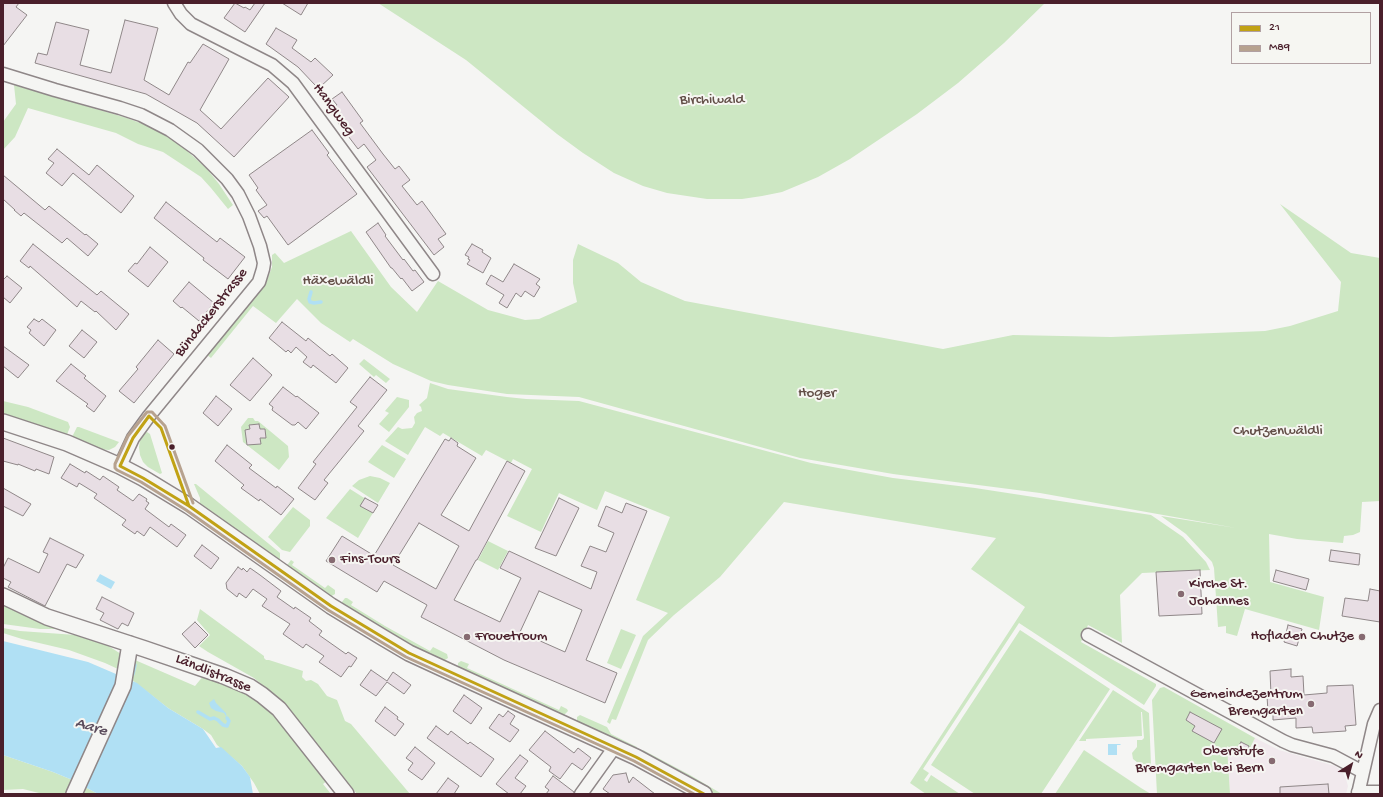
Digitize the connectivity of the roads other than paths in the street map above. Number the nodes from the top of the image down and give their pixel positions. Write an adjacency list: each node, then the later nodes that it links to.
1 (174, 3): 3 (street, Hangweg)
2 (3, 74): 5 (street, Bündackerstrasse)
3 (433, 274)
4 (3, 422): 5 (street)
5 (120, 466): 10 (street)
6 (3, 596): 8 (street, Ländlistrasse)
7 (1088, 635): 11 (street)
8 (130, 644): 14 (street); 15 (street, Ländlistrasse)
9 (1380, 710): 11 (street)
10 (614, 748): 16 (street); 17 (street)
11 (1363, 772): 13 (street)
12 (1380, 792): 13 (street)
13 (1358, 793)
14 (74, 794)
15 (346, 794)
16 (581, 794)
17 (704, 794)

